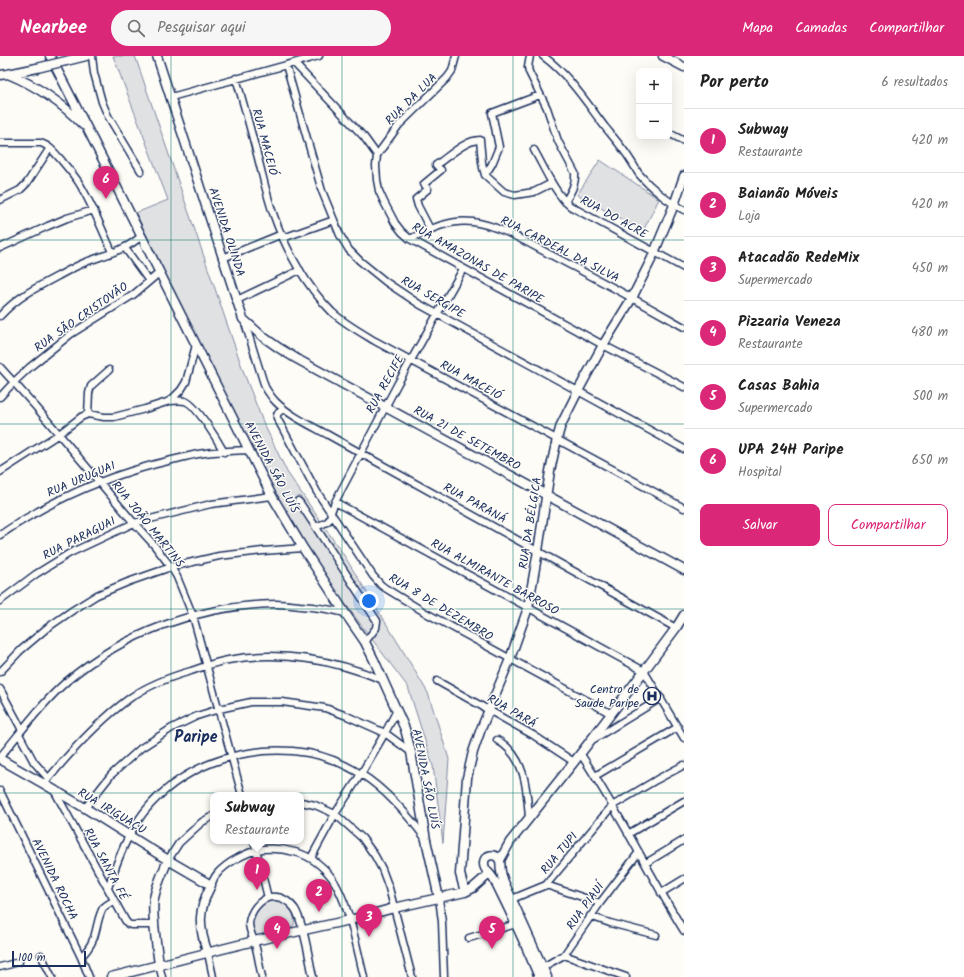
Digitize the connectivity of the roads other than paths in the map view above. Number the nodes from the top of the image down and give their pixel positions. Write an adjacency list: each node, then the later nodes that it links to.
1 (50, 56): 17 (main road, AVENIDA SÃO LUÍS)
2 (86, 56): 13 (main road, bridge)
3 (92, 56): 24 (street)
4 (157, 56): 16 (main road, AVENIDA OLINDA)
5 (319, 56): 10 (street)
6 (456, 56): 23 (street, RUA DA LUA)
7 (530, 56): 15 (street)
8 (543, 56): 30 (street)
9 (663, 56): 12 (main road)
10 (294, 63): 11 (street); 23 (street)
11 (286, 65): 14 (street); 33 (street, RUA SERGIPE)
12 (684, 67)
13 (4, 74): 17 (main road)
14 (236, 78): 16 (street); 36 (street, RUA MACEIÓ)
15 (540, 95): 25 (street); 29 (street)
16 (171, 98): 42 (main road, AVENIDA OLINDA)
17 (90, 134): 35 (main road, AVENIDA SÃO LUÍS)
18 (672, 135): 19 (street)
19 (684, 142)
20 (0, 143): 21 (street)
21 (50, 148): 28 (street); 31 (street)
22 (534, 150): 27 (street, RUA DO ACRE)
23 (377, 155): 37 (street, RUA AMAZONAS DE PARIPE)
24 (141, 171)
25 (485, 175): 27 (street); 34 (street)
26 (684, 176): 30 (main road, RUA DA BÉLGICA)
27 (552, 183): 29 (street, RUA DO ACRE)
28 (0, 200)
29 (565, 202): 41 (street, RUA DO ACRE)
30 (674, 205): 32 (street); 41 (main road, RUA DA BÉLGICA)
31 (94, 210): 38 (street); 40 (street)
32 (684, 210)
33 (334, 220): 36 (street); 50 (street, RUA SERGIPE)
34 (430, 229): 37 (street, RUA CARDEAL DA SILVA); 48 (street, RUA CARDEAL DA SILVA)
35 (141, 236): 39 (street); 46 (main road, AVENIDA SÃO LUÍS)
36 (282, 236): 42 (street); 45 (street, RUA MACEIÓ)
37 (410, 239): 44 (street, RUA AMAZONAS DE PARIPE)
38 (0, 248)
39 (124, 248): 40 (street); 47 (street)
40 (112, 252): 51 (street)
41 (654, 252): 43 (street, RUA DO ACRE); 48 (main road, RUA DA BÉLGICA)
42 (223, 258): 49 (main road, AVENIDA OLINDA)
43 (684, 268)
44 (463, 269): 50 (street, RUA RECIFE); 55 (street, RUA AMAZONAS DE PARIPE)
45 (300, 270): 49 (street); 56 (street, RUA MACEIÓ)
46 (159, 273): 47 (street, RUA SÃO CRISTOVÃO); 54 (main road, AVENIDA SÃO LUÍS)
47 (149, 281): 59 (street, RUA SÃO CRISTOVÃO)
48 (632, 298): 53 (street, RUA CARDEAL DA SILVA); 55 (main road, RUA DA BÉLGICA)
49 (237, 300): 52 (main road, AVENIDA OLINDA)
50 (438, 314): 56 (street, RUA RECIFE); 61 (street, RUA SERGIPE)
51 (0, 316)
52 (243, 319): 64 (main road, RUA 21 DE SETEMBRO); 65 (street, AVENIDA OLINDA)
53 (684, 327)
54 (196, 345): 63 (street); 70 (main road, AVENIDA SÃO LUÍS)
55 (603, 345): 60 (street, RUA AMAZONAS DE PARIPE); 61 (main road, RUA DA BÉLGICA)
56 (411, 360): 64 (street, RUA RECIFE); 68 (street, RUA MACEIÓ)
57 (0, 367): 59 (street, RUA JOÃO MARTINS)
58 (109, 370): 66 (street)
59 (14, 382): 62 (street, RUA SÃO CRISTOVÃO); 67 (street, RUA JOÃO MARTINS)
60 (684, 388)
61 (578, 391): 68 (main road, RUA DA BÉLGICA); 69 (street, RUA SERGIPE)
62 (0, 397)
63 (167, 402): 66 (street); 71 (street)
64 (385, 407): 72 (street, RUA RECIFE); 75 (main road, RUA 21 DE SETEMBRO)
65 (284, 409): 72 (street, RUA PARANÁ); 80 (street, RUA 8 DE DEZEMBRO)
66 (88, 414): 67 (street)
67 (58, 434): 73 (street); 74 (street, RUA JOÃO MARTINS)
68 (556, 439): 75 (main road, RUA DA BÉLGICA); 79 (street, RUA MACEIÓ)
69 (684, 449)
70 (248, 450): 71 (street, RUA URUGUAI); 76 (main road, AVENIDA SÃO LUÍS)
71 (224, 452): 74 (street, RUA URUGUAI)
72 (361, 453): 78 (street, RUA RECIFE); 85 (street, RUA PARANÁ)
73 (0, 472)
74 (100, 482): 81 (street, RUA JOÃO MARTINS); 83 (street, RUA URUGUAI)
75 (546, 495): 85 (main road, RUA DA BÉLGICA); 87 (main road, RUA 21 DE SETEMBRO)
76 (272, 496): 81 (street, RUA PARAGUAI); 84 (main road, AVENIDA SÃO LUÍS)
77 (298, 501): 82 (street)
78 (335, 502): 80 (street, RUA RECIFE); 89 (street, RUA ALMIRANTE BARROSO)
79 (684, 508)
80 (331, 512): 82 (street, RUA RECIFE); 95 (street, RUA 8 DE DEZEMBRO)
81 (134, 523): 86 (street, RUA JOÃO MARTINS); 88 (street, RUA PARAGUAI)
82 (316, 527): 94 (street)
83 (0, 535)
84 (303, 548): 86 (street); 90 (main road, AVENIDA SÃO LUÍS)
85 (538, 551): 89 (main road, RUA DA BÉLGICA); 93 (street, RUA PARANÁ)
86 (171, 567): 92 (street, RUA JOÃO MARTINS); 98 (street)
87 (684, 570)
88 (0, 601)
89 (528, 608): 95 (main road, RUA DA BÉLGICA); 97 (street, RUA ALMIRANTE BARROSO)
90 (345, 613): 92 (street); 94 (main road, AVENIDA SÃO LUÍS)
91 (684, 615): 93 (main road)
92 (193, 616): 96 (street, RUA JOÃO MARTINS); 108 (street)
93 (676, 628): 97 (main road)
94 (365, 642): 99 (main road, AVENIDA SÃO LUÍS)
95 (510, 659): 105 (main road, RUA DA BÉLGICA); 106 (street, RUA 8 DE DEZEMBRO)
96 (207, 665): 99 (street); 103 (street, RUA JOÃO MARTINS); 123 (street)
97 (644, 671): 102 (street); 106 (main road)
98 (0, 672)
99 (383, 680): 104 (main road, AVENIDA SÃO LUÍS)
100 (437, 682): 105 (street, RUA PARÁ)
101 (0, 689): 108 (street)
102 (661, 698): 107 (street); 114 (street)
103 (218, 709): 109 (street); 117 (street, RUA JOÃO MARTINS); 130 (street)
104 (397, 710): 109 (street); 110 (main road, AVENIDA SÃO LUÍS)
105 (489, 710): 119 (street, RUA PARÁ); 152 (main road, RUA DA BÉLGICA)
106 (610, 713): 114 (main road)
107 (678, 727): 111 (street); 122 (street)
108 (20, 732): 118 (street); 123 (street)
109 (385, 733): 112 (street); 121 (street)
110 (407, 737): 112 (street); 115 (main road, AVENIDA SÃO LUÍS)
111 (684, 738)
112 (395, 740): 115 (street)
113 (497, 740): 133 (street)
114 (590, 741): 116 (main road)
115 (411, 752): 135 (main road, AVENIDA SÃO LUÍS)
116 (580, 753): 119 (main road); 122 (street)
117 (232, 756): 121 (street); 126 (street, RUA JOÃO MARTINS); 137 (street)
118 (0, 758): 123 (main road, RUA IRIGUAÇU)
119 (574, 762): 133 (main road)
120 (684, 765): 129 (street, RUA TUPI)
121 (361, 774): 131 (street); 134 (street)
122 (595, 776): 129 (street)
123 (46, 781): 124 (main road, RUA IRIGUAÇU)
124 (54, 790): 130 (main road, RUA IRIGUAÇU); 151 (street, RUA SANTA FÉ)
125 (0, 791): 174 (street, AVENIDA ROCHA)
126 (241, 792)
127 (684, 801): 136 (street)
128 (304, 803): 131 (street)
129 (612, 806): 136 (street); 150 (street, RUA TUPI)
130 (85, 808): 137 (main road, RUA IRIGUAÇU)
131 (335, 814): 144 (street); 159 (street)
132 (210, 818): 145 (street)
133 (529, 819): 143 (main road)
134 (413, 823): 135 (street); 138 (street)
135 (423, 823): 138 (main road, AVENIDA SÃO LUÍS)
136 (628, 834): 142 (street)
137 (129, 835): 145 (main road, RUA IRIGUAÇU); 151 (street)
138 (426, 840): 155 (main road, AVENIDA SÃO LUÍS)
139 (684, 840): 146 (street)
140 (255, 844): 141 (street)
141 (256, 850): 144 (street); 149 (street); 154 (street)
142 (639, 852): 146 (street); 158 (street, RUA PIAUÍ)
143 (496, 857): 147 (main road); 156 (main road)
144 (311, 858): 162 (street)
145 (168, 860): 149 (main road, RUA IRIGUAÇU); 165 (main road)
146 (646, 863): 153 (street)
147 (489, 874): 152 (main road); 164 (main road)
148 (684, 880): 153 (street)
149 (211, 884): 171 (main road)
150 (546, 885): 156 (street, RUA TUPI); 158 (street)
151 (108, 888): 157 (street, RUA SANTA FÉ)
152 (465, 892): 155 (main road)
153 (661, 893): 163 (street)
154 (268, 898): 166 (street); 170 (street)
155 (439, 898): 159 (main road); 189 (street)
156 (512, 899): 178 (main road)
157 (113, 901): 165 (street, RUA SANTA FÉ); 174 (street)
158 (600, 903): 160 (street, RUA PIAUÍ)
159 (394, 908): 162 (main road); 188 (street)
160 (590, 916): 168 (street); 173 (street, RUA PIAUÍ)
161 (684, 917): 163 (street)
162 (350, 920): 166 (main road); 187 (street)
163 (678, 921): 167 (street)
164 (516, 924): 169 (street); 190 (main road)
165 (154, 925): 176 (main road)
166 (303, 930): 170 (main road); 186 (street)
167 (684, 931)
168 (656, 935)
169 (469, 938)
170 (254, 941): 171 (main road); 185 (street)
171 (208, 953): 176 (main road); 184 (street)
172 (41, 955): 180 (street)
173 (564, 955): 178 (street, RUA PIAUÍ); 179 (street)
174 (81, 957): 181 (street, AVENIDA ROCHA)
175 (19, 962): 177 (street)
176 (160, 965): 182 (main road); 183 (street)
177 (0, 967)
178 (542, 967): 191 (main road)
179 (608, 971): 192 (street); 193 (street)
180 (52, 977)
181 (89, 977)
182 (111, 977)
183 (162, 977)
184 (214, 977)
185 (262, 977)
186 (313, 977)
187 (364, 977)
188 (412, 977)
189 (444, 977)
190 (539, 977)
191 (547, 977)
192 (611, 977)
193 (626, 977)

